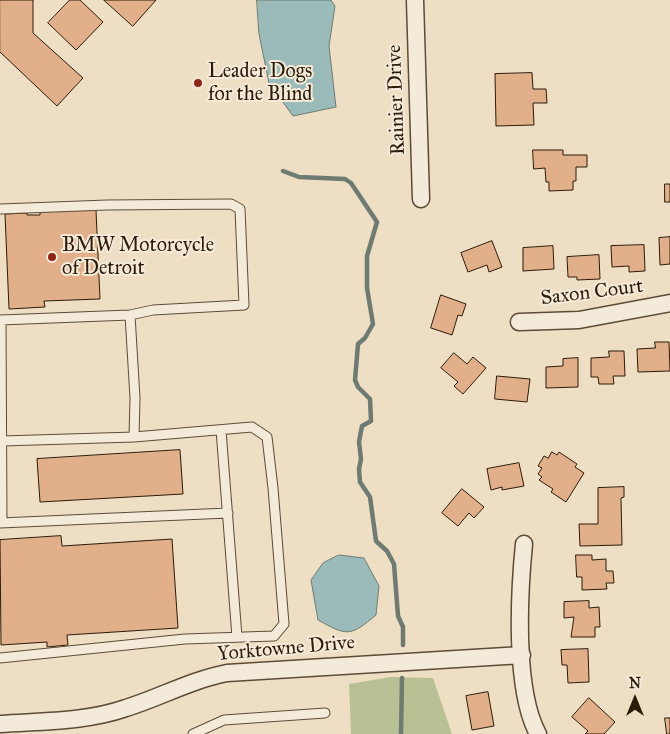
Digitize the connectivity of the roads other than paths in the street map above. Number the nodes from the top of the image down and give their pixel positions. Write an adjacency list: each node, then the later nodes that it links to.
1 (415, 0): 2 (street, Rainier Drive)
2 (421, 199)
3 (0, 209): 5 (lane)
4 (670, 303): 7 (street, Saxon Court)
5 (130, 315): 6 (lane); 9 (lane)
6 (0, 320): 10 (lane)
7 (518, 322)
8 (221, 430): 9 (lane); 11 (lane); 14 (lane)
9 (134, 437): 10 (lane)
10 (2, 441): 12 (lane)
11 (228, 513): 12 (lane); 14 (lane)
12 (1, 523)
13 (524, 544): 15 (street)
14 (237, 638): 16 (lane)
15 (522, 655): 18 (street, Yorktowne Drive); 20 (street)
16 (0, 658)
17 (325, 714): 19 (lane)
18 (0, 724)
19 (193, 734)
20 (538, 734)

